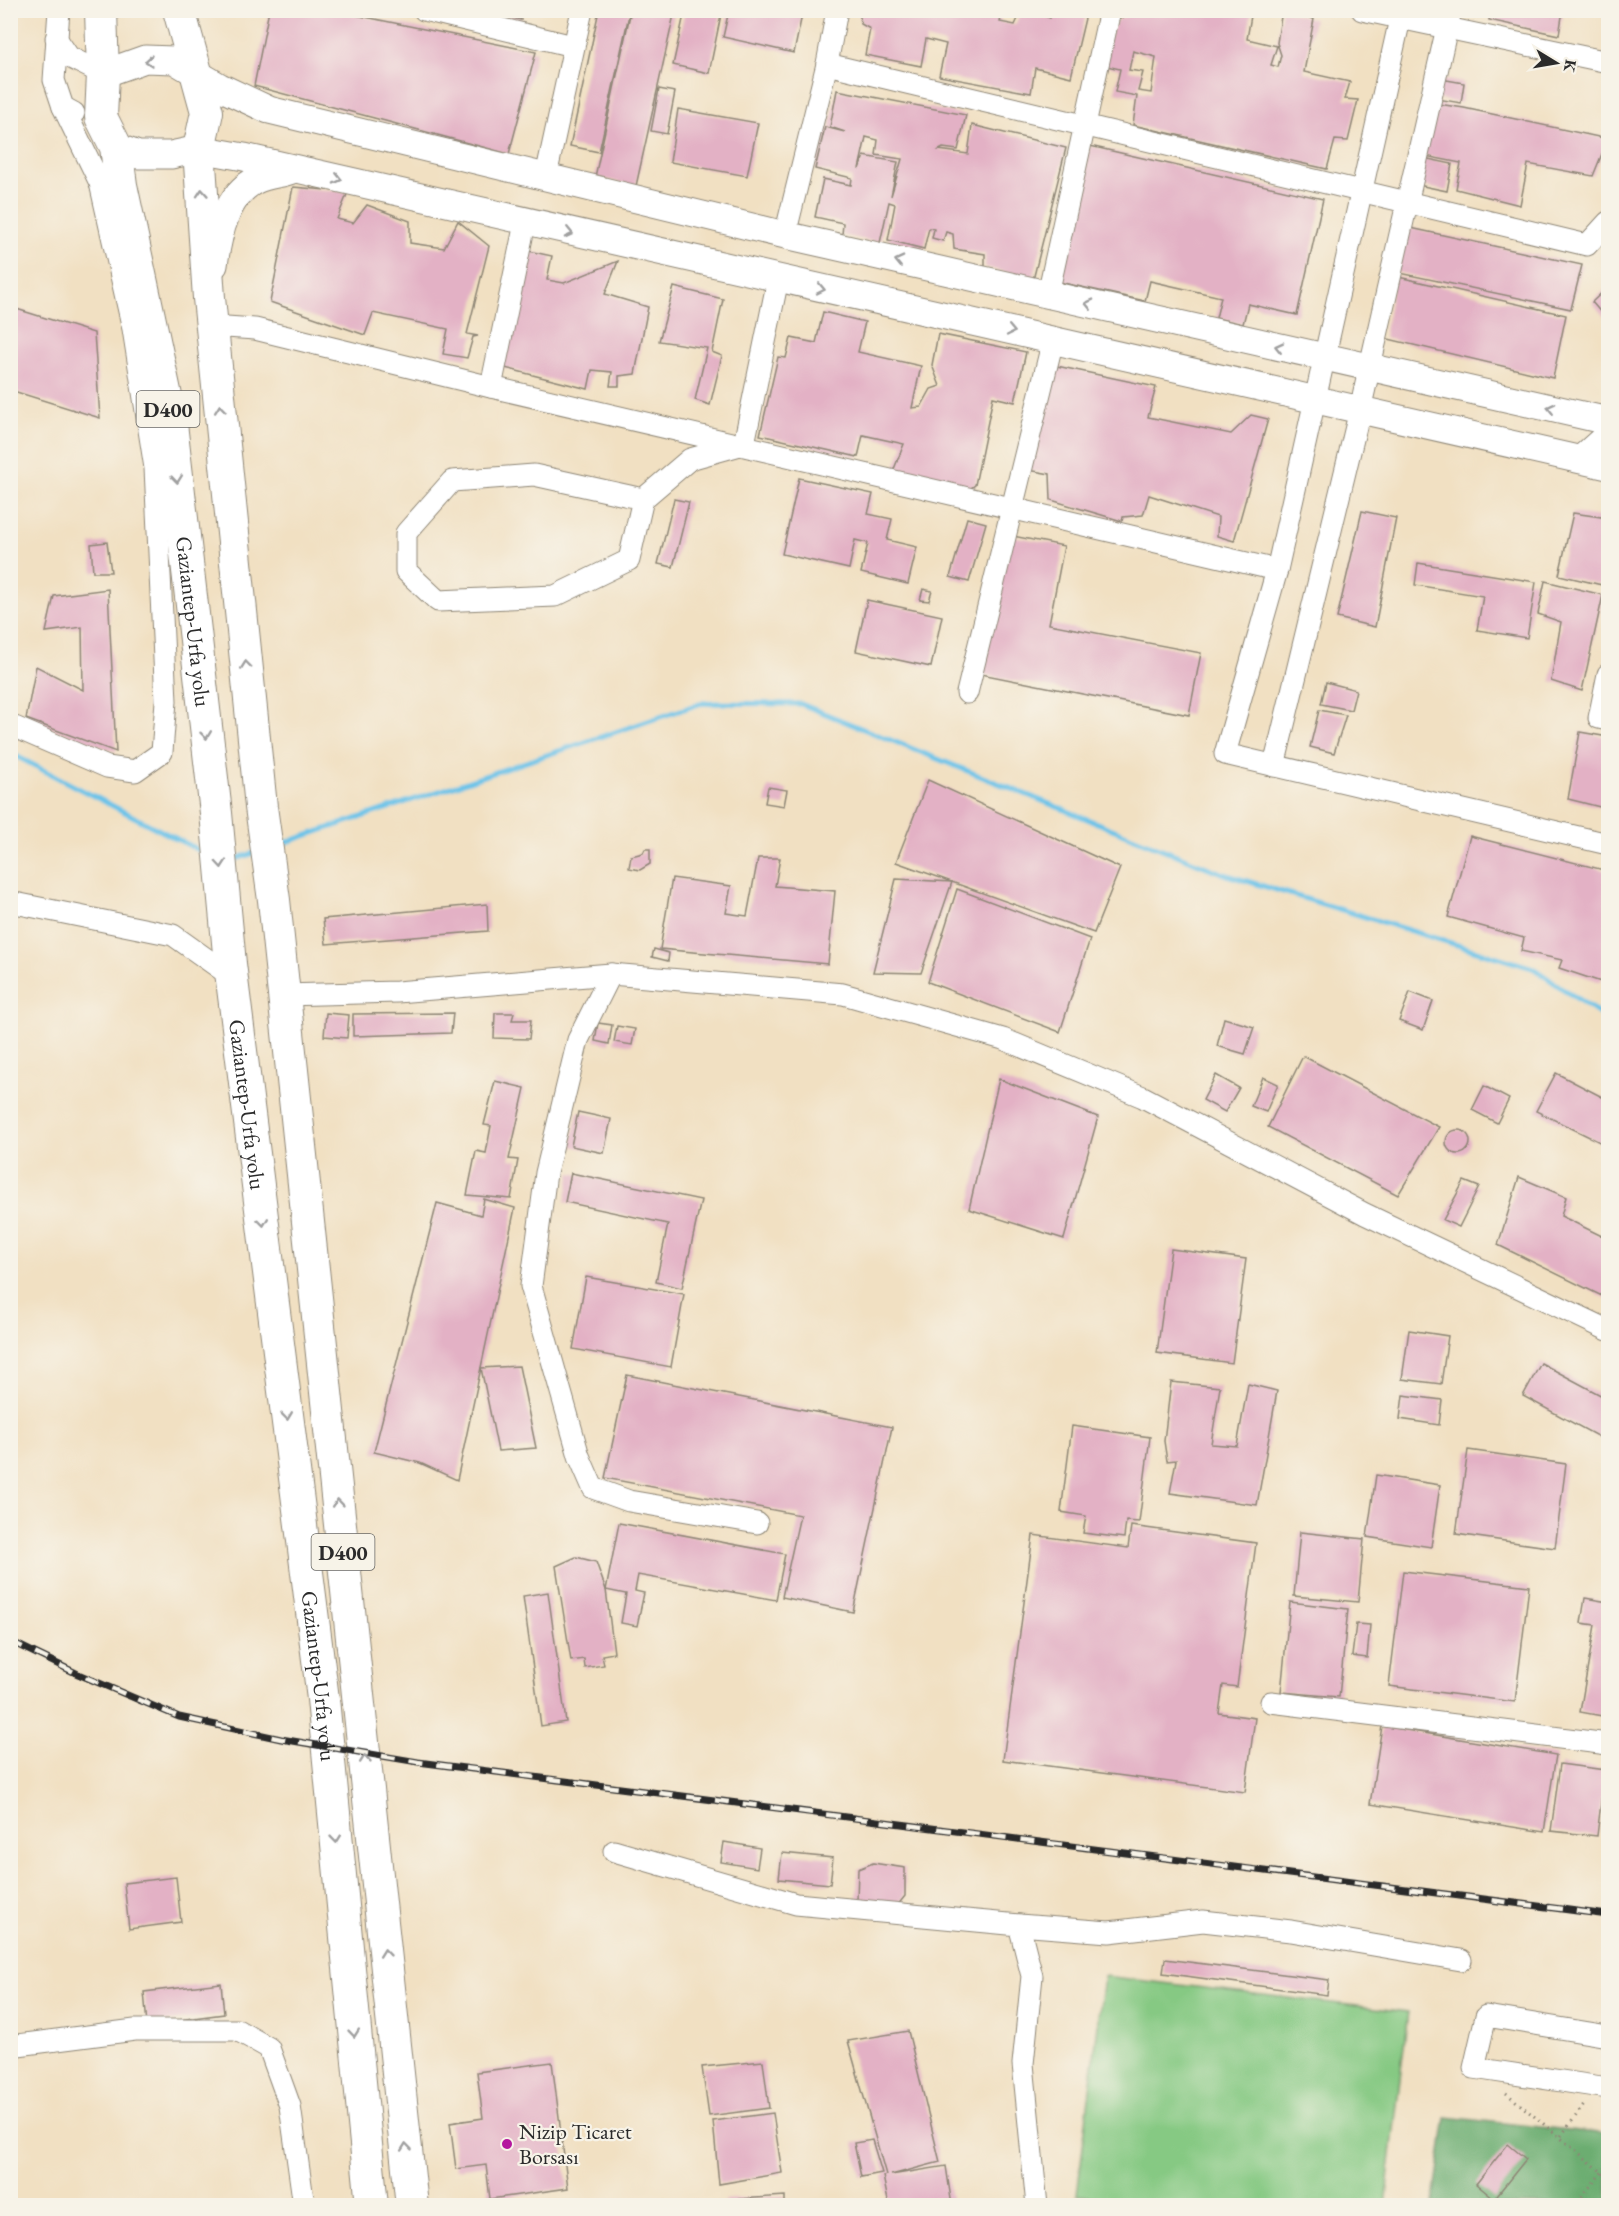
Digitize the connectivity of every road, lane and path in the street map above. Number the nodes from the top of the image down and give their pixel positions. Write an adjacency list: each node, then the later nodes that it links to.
1 (59, 10): 11 (street)
2 (101, 10): 16 (highway, Gaziantep-Urfa yolu / D400)
3 (179, 10): 15 (highway, Gaziantep-Urfa yolu / D400)
4 (424, 10): 12 (street)
5 (582, 10): 12 (street)
6 (837, 10): 14 (street)
7 (1110, 10): 19 (street)
8 (1362, 10): 9 (street)
9 (1401, 15): 10 (street); 24 (street)
10 (1449, 19): 13 (street); 25 (street)
11 (57, 38): 16 (street); 17 (street)
12 (573, 46): 23 (street)
13 (1608, 62)
14 (827, 64): 19 (street); 28 (street)
15 (195, 71): 16 (main road, one-way to 16); 21 (highway, Gaziantep-Urfa yolu / D400); 23 (main road)
16 (103, 74): 18 (highway, Gaziantep-Urfa yolu / D400)
17 (63, 107): 18 (street); 49 (street)
18 (101, 117): 20 (highway, Gaziantep-Urfa yolu / D400)
19 (1085, 125): 24 (street); 30 (street)
20 (116, 147): 21 (main road); 54 (highway, Gaziantep-Urfa yolu / D400, one-way to 54)
21 (199, 149): 22 (main road); 31 (highway, Gaziantep-Urfa yolu / D400, one-way to 21)
22 (297, 169): 27 (main road, one-way to 27); 31 (main road)
23 (546, 176): 28 (main road)
24 (1362, 191): 25 (street); 33 (street)
25 (1406, 201): 26 (street); 34 (street)
26 (1608, 222)
27 (525, 223): 29 (main road, one-way to 29); 35 (street)
28 (784, 235): 30 (main road, one-way to 28)
29 (778, 279): 32 (main road, one-way to 32); 40 (street)
30 (1048, 294): 33 (main road, one-way to 30)
31 (211, 312): 35 (street); 55 (highway, Gaziantep-Urfa yolu / D400, one-way to 31)
32 (1053, 340): 36 (main road); 44 (street)
33 (1325, 357): 34 (main road); 36 (street)
34 (1370, 367): 37 (street); 38 (main road, one-way to 34)
35 (491, 387): 40 (street)
36 (1315, 400): 37 (main road); 45 (street)
37 (1360, 410): 41 (main road); 50 (street)
38 (1608, 421)
39 (1608, 431): 41 (street)
40 (744, 444): 43 (street); 44 (street)
41 (1577, 459): 42 (main road)
42 (1608, 466)
43 (643, 500): 43 (street)
44 (1012, 507): 45 (street); 47 (street)
45 (1277, 570): 50 (street)
46 (1608, 674): 48 (street)
47 (967, 693)
48 (1608, 720)
49 (10, 725)
50 (1274, 766): 51 (street)
51 (1608, 844)
52 (10, 902): 54 (street)
53 (610, 974): 55 (street); 56 (street); 57 (street)
54 (232, 977): 72 (highway, Gaziantep-Urfa yolu / D400, one-way to 72)
55 (284, 995): 73 (highway, Gaziantep-Urfa yolu / D400, one-way to 55)
56 (1608, 1330)
57 (757, 1523)
58 (1271, 1702): 59 (street)
59 (1608, 1744)
60 (614, 1851): 61 (street)
61 (1019, 1925): 62 (street); 74 (street)
62 (1461, 1960)
63 (1608, 2036): 65 (street)
64 (10, 2046): 71 (street)
65 (1474, 2068): 66 (street); 67 (path)
66 (1603, 2087): 67 (path)
67 (1561, 2136): 69 (path)
68 (1608, 2165): 69 (path)
69 (1603, 2172): 70 (path); 75 (path)
70 (1608, 2177)
71 (304, 2205)
72 (372, 2205)
73 (412, 2205)
74 (1037, 2205)
75 (1574, 2205)

